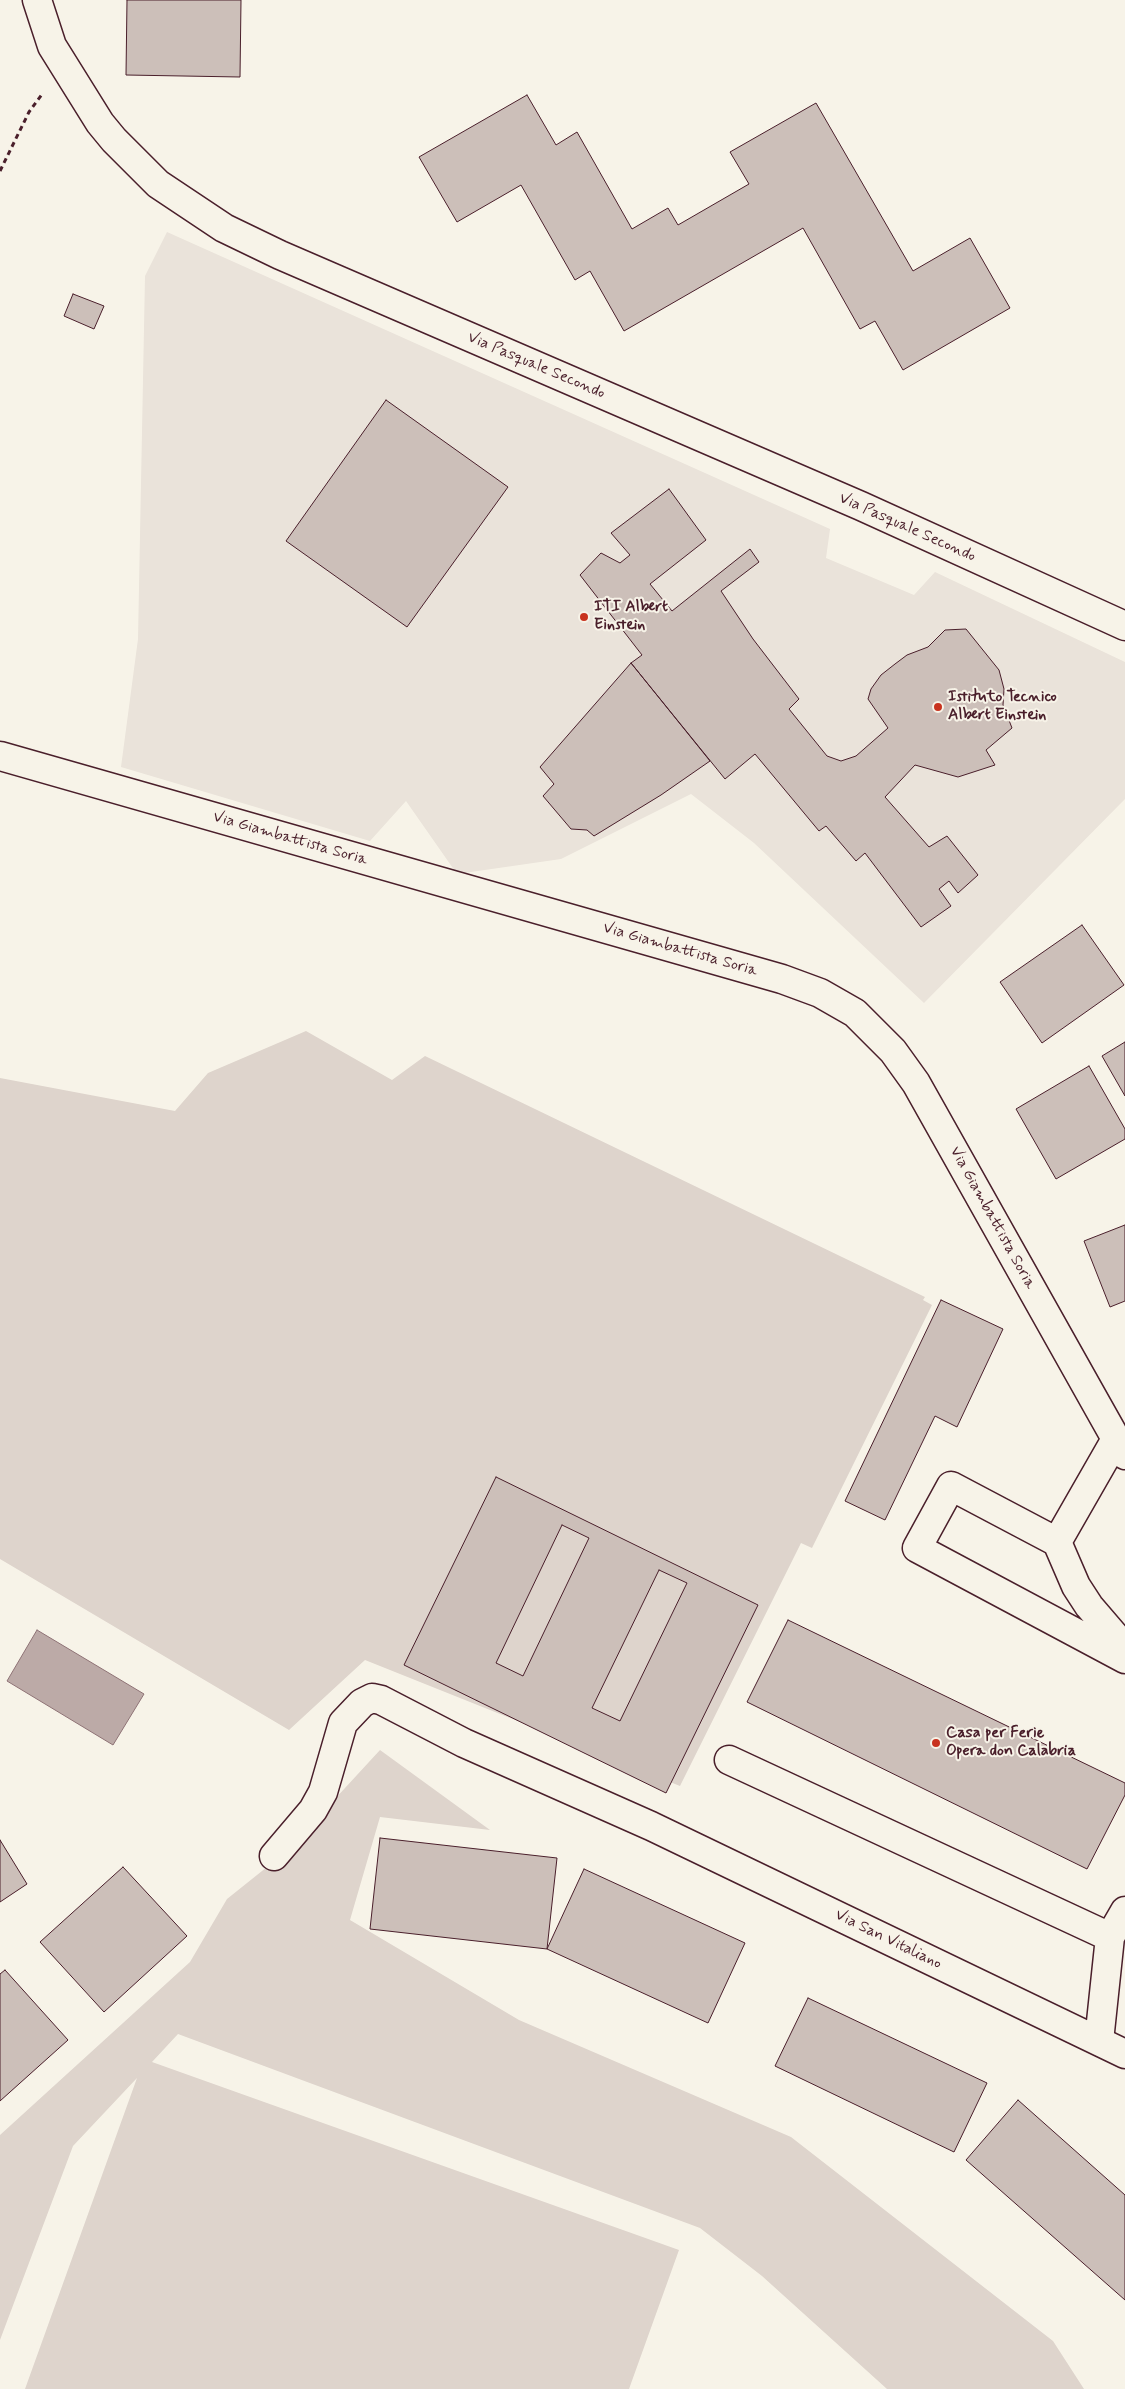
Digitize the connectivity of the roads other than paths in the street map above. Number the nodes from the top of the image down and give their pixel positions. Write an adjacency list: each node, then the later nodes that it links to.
1 (37, 0): 2 (street, Via Pasquale Secondo)
2 (1125, 626)
3 (0, 756): 4 (street, Via Giambattista Soria)
4 (1120, 1447): 5 (street)
5 (1057, 1542): 6 (street); 7 (street)
6 (1125, 1648)
7 (1125, 1659)
8 (729, 1760): 11 (street)
9 (274, 1856): 12 (street, Via San Vitaliano)
10 (1125, 1911): 11 (street)
11 (1110, 1937): 12 (street)
12 (1099, 2040): 13 (street, Via San Vitaliano)
13 (1125, 2054)

